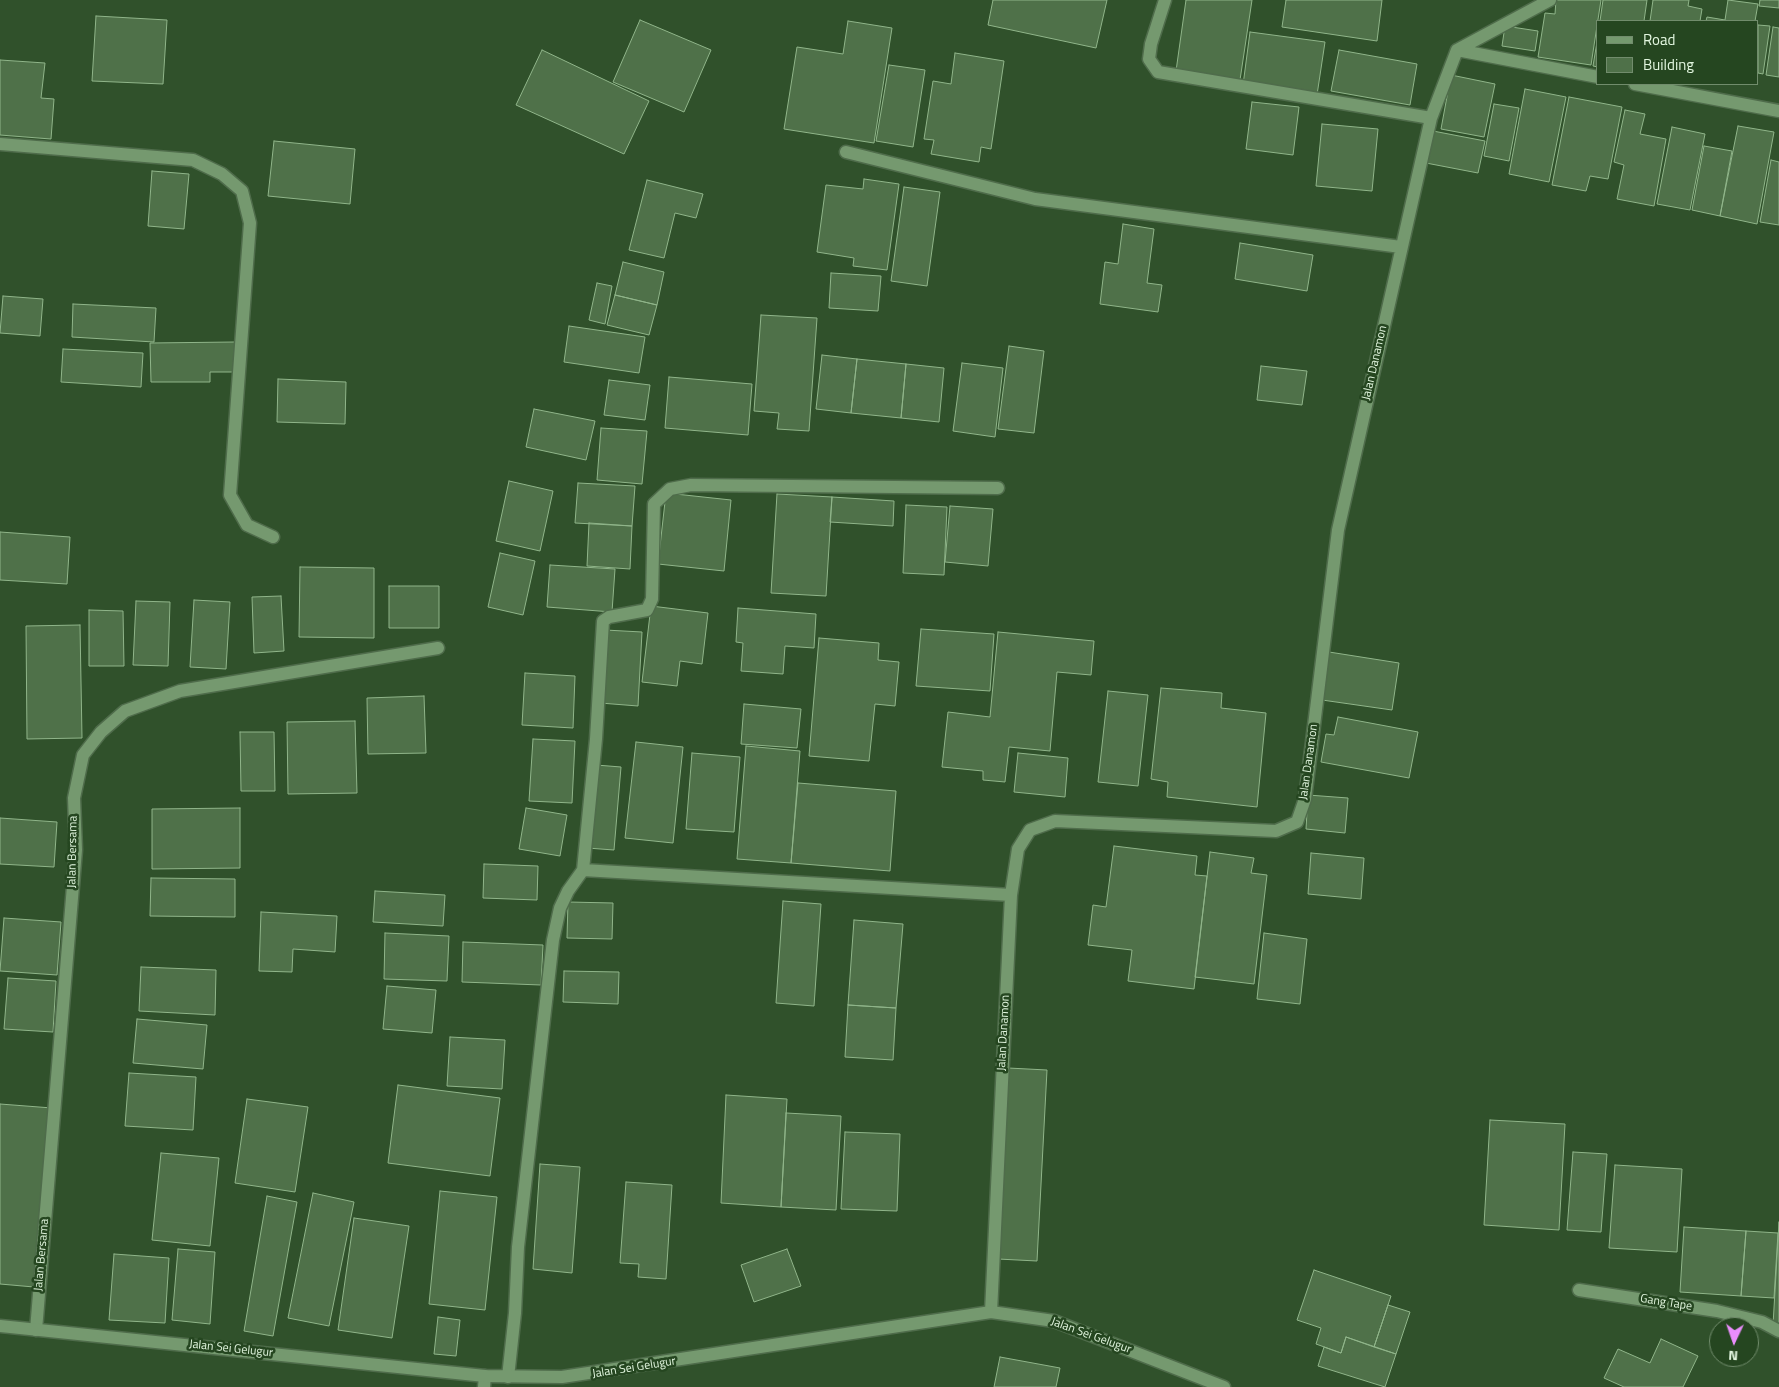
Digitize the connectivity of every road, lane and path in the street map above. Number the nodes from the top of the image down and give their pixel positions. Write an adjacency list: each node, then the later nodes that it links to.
1 (1165, 0): 7 (street)
2 (1550, 0): 3 (street)
3 (1457, 50): 4 (street); 7 (street, Jalan Danamon)
4 (1596, 77)
5 (1640, 85): 6 (street)
6 (1779, 111)
7 (1431, 118): 10 (street, Jalan Danamon)
8 (0, 144): 12 (street)
9 (846, 152): 10 (street)
10 (1401, 247): 15 (street, Jalan Danamon)
11 (998, 488): 14 (street)
12 (273, 537)
13 (438, 648): 19 (street, Jalan Bersama)
14 (583, 870): 15 (street); 21 (street)
15 (1011, 895): 17 (street, Jalan Danamon)
16 (1579, 1290): 20 (street, Gang Tape)
17 (991, 1312): 21 (street, Jalan Sei Gelugur); 23 (street, Jalan Sei Gelugur)
18 (0, 1326): 19 (street, Jalan Sei Gelugur)
19 (36, 1330): 22 (street, Jalan Sei Gelugur)
20 (1779, 1331)
21 (508, 1377): 22 (street, Jalan Sei Gelugur)
22 (485, 1382)
23 (1224, 1387)

